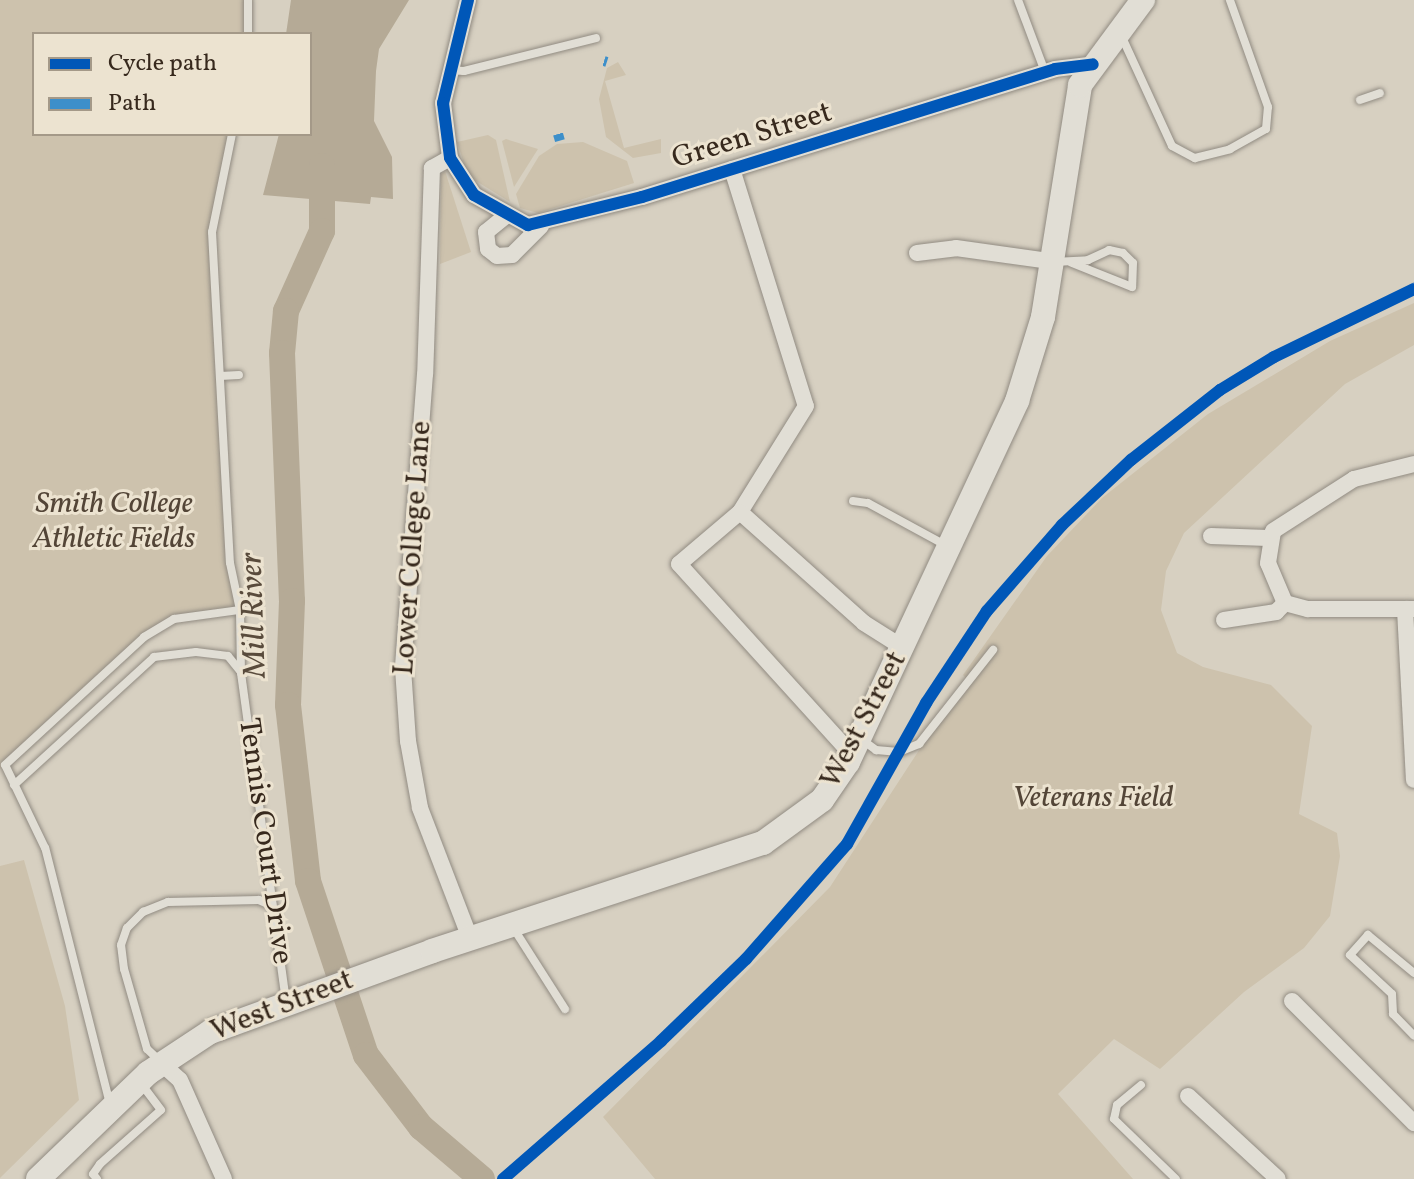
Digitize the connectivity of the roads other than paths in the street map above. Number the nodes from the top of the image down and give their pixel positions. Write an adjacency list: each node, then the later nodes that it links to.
1 (248, 0): 7 (lane)
2 (468, 0): 10 (street)
3 (1018, 0): 11 (lane)
4 (1143, 0): 6 (main road, West Street)
5 (1230, 0): 6 (lane)
6 (1119, 31): 9 (main road, West Street)
7 (248, 32)
8 (596, 38): 10 (lane)
9 (1093, 64): 11 (street, Green Street); 20 (main road, West Street)
10 (449, 70): 15 (street)
11 (1045, 72): 16 (street, Green Street)
12 (1380, 93): 13 (lane)
13 (1360, 100)
14 (232, 136): 22 (lane, Tennis Court Drive)
15 (450, 158): 17 (street); 42 (street, Lower College Lane)
16 (732, 169): 18 (street, Green Street); 25 (street)
17 (507, 215): 18 (street); 18 (street, Green Street)
18 (541, 226)
19 (917, 253): 20 (street)
20 (1061, 262): 20 (lane); 28 (main road, West Street)
21 (239, 375): 22 (lane)
22 (220, 376): 31 (lane, Tennis Court Drive)
23 (1414, 464): 27 (street)
24 (853, 501): 28 (lane)
25 (740, 512): 33 (street); 36 (street)
26 (1211, 536): 27 (street)
27 (1268, 538): 29 (street)
28 (951, 548): 33 (main road, West Street)
29 (1285, 603): 30 (street); 32 (street)
30 (1410, 609): 38 (street)
31 (240, 610): 35 (lane, Tennis Court Drive); 37 (lane)
32 (1224, 620)
33 (902, 647): 36 (main road, West Street)
34 (993, 650): 36 (lane)
35 (241, 673): 39 (lane); 40 (lane, Tennis Court Drive)
36 (856, 747): 41 (main road, West Street)
37 (2, 767): 39 (lane)
38 (1414, 780)
39 (14, 785): 52 (lane)
40 (272, 906): 44 (lane, Tennis Court Drive); 48 (lane)
41 (511, 925): 42 (main road, West Street); 46 (lane)
42 (470, 938): 44 (main road, West Street)
43 (1414, 973): 47 (lane)
44 (297, 998): 48 (main road, West Street)
45 (1292, 1001): 53 (street)
46 (565, 1009)
47 (1414, 1036)
48 (161, 1063): 49 (main road, West Street); 56 (street)
49 (139, 1081): 52 (main road, West Street); 55 (lane)
50 (1141, 1085): 57 (lane)
51 (1188, 1096): 58 (street)
52 (110, 1106): 54 (main road, West Street)
53 (1414, 1123)
54 (38, 1179)
55 (97, 1179)
56 (224, 1179)
57 (1176, 1179)
58 (1278, 1179)

